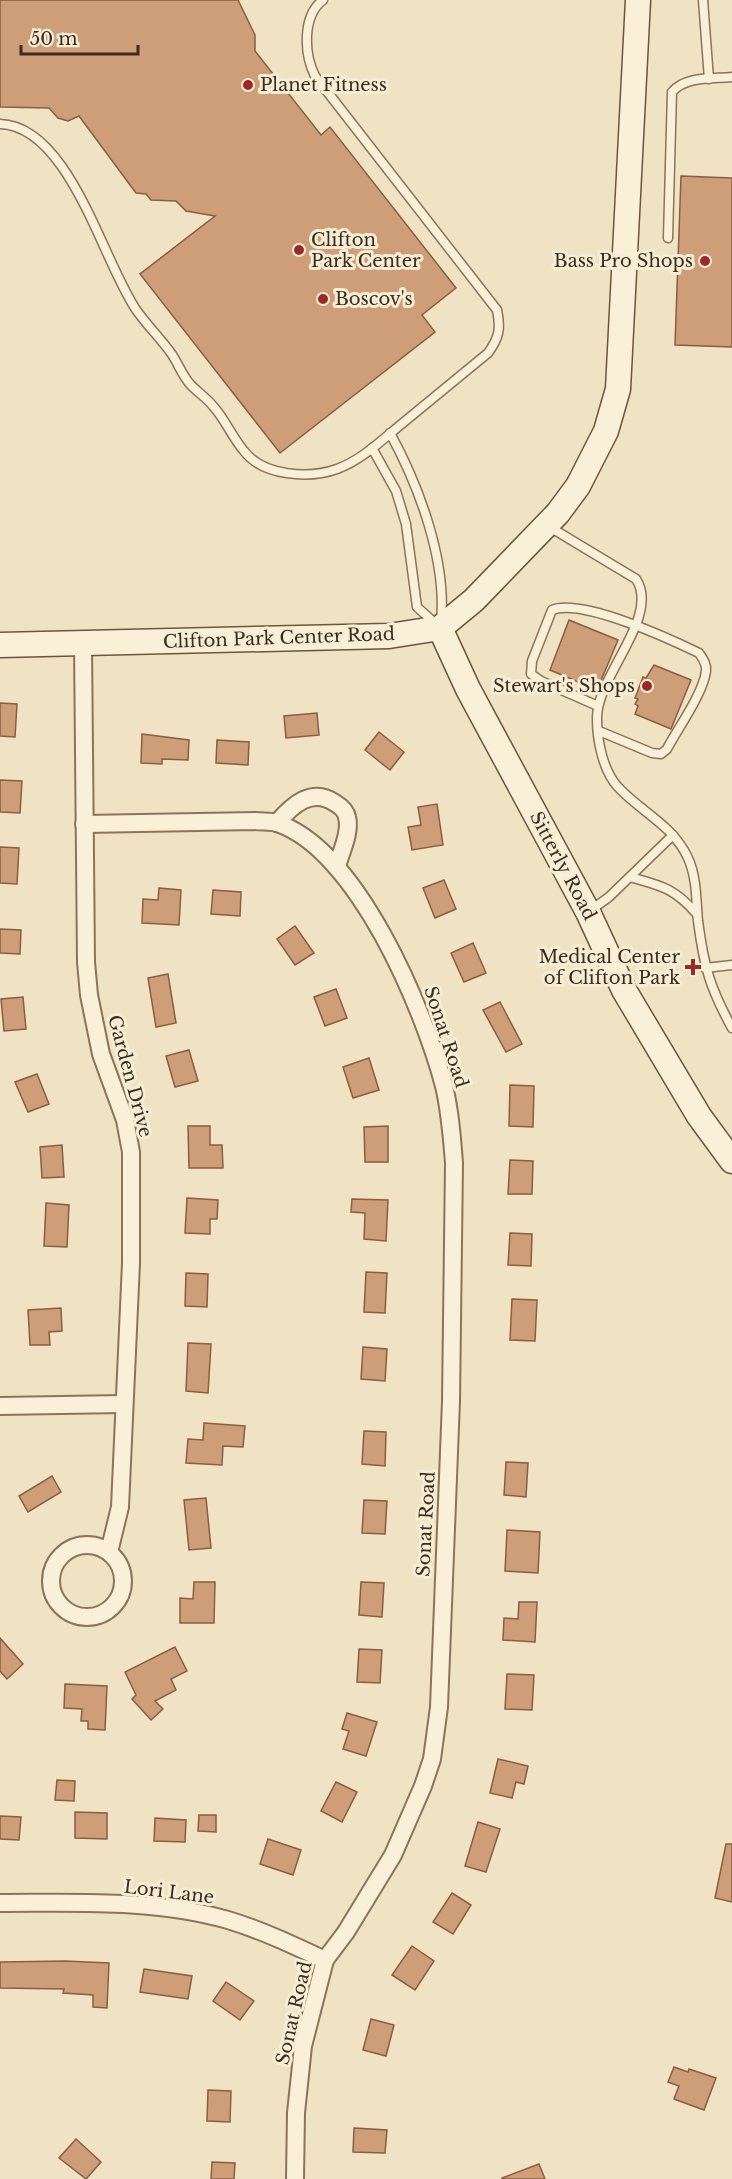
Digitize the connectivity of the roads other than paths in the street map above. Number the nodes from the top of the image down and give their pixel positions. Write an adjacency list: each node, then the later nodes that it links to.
1 (323, 0): 8 (lane)
2 (638, 0): 10 (street)
3 (703, 0): 5 (lane)
4 (732, 77): 5 (lane)
5 (709, 79): 7 (lane)
6 (0, 124): 9 (lane)
7 (668, 238)
8 (390, 433): 9 (lane); 12 (lane)
9 (372, 448): 12 (lane)
10 (547, 525): 11 (lane); 12 (street)
11 (635, 624): 15 (lane); 15 (lane); 16 (lane)
12 (440, 628): 14 (street, Clifton Park Center Road); 22 (street, Sitterly Road)
13 (0, 645): 14 (street, Clifton Park Center Road)
14 (83, 645): 18 (street, Garden Drive)
15 (598, 706): 16 (lane)
16 (599, 731): 19 (lane)
17 (277, 823): 18 (street, Sonat Road); 20 (street, Sonat Road); 20 (street)
18 (84, 824): 29 (street, Garden Drive)
19 (673, 835): 21 (lane); 23 (lane)
20 (337, 866): 33 (street, Sonat Road)
21 (630, 877): 22 (lane); 23 (lane)
22 (588, 912): 28 (street, Sitterly Road)
23 (697, 914): 25 (lane)
24 (732, 965): 25 (lane)
25 (705, 968): 26 (lane)
26 (728, 1013): 27 (lane)
27 (732, 1028)
28 (732, 1161)
29 (123, 1404): 30 (street); 31 (street, Garden Drive)
30 (0, 1406)
31 (109, 1552): 31 (street)
32 (0, 1903): 33 (street, Lori Lane)
33 (325, 1960): 34 (street, Sonat Road)
34 (295, 2179)

